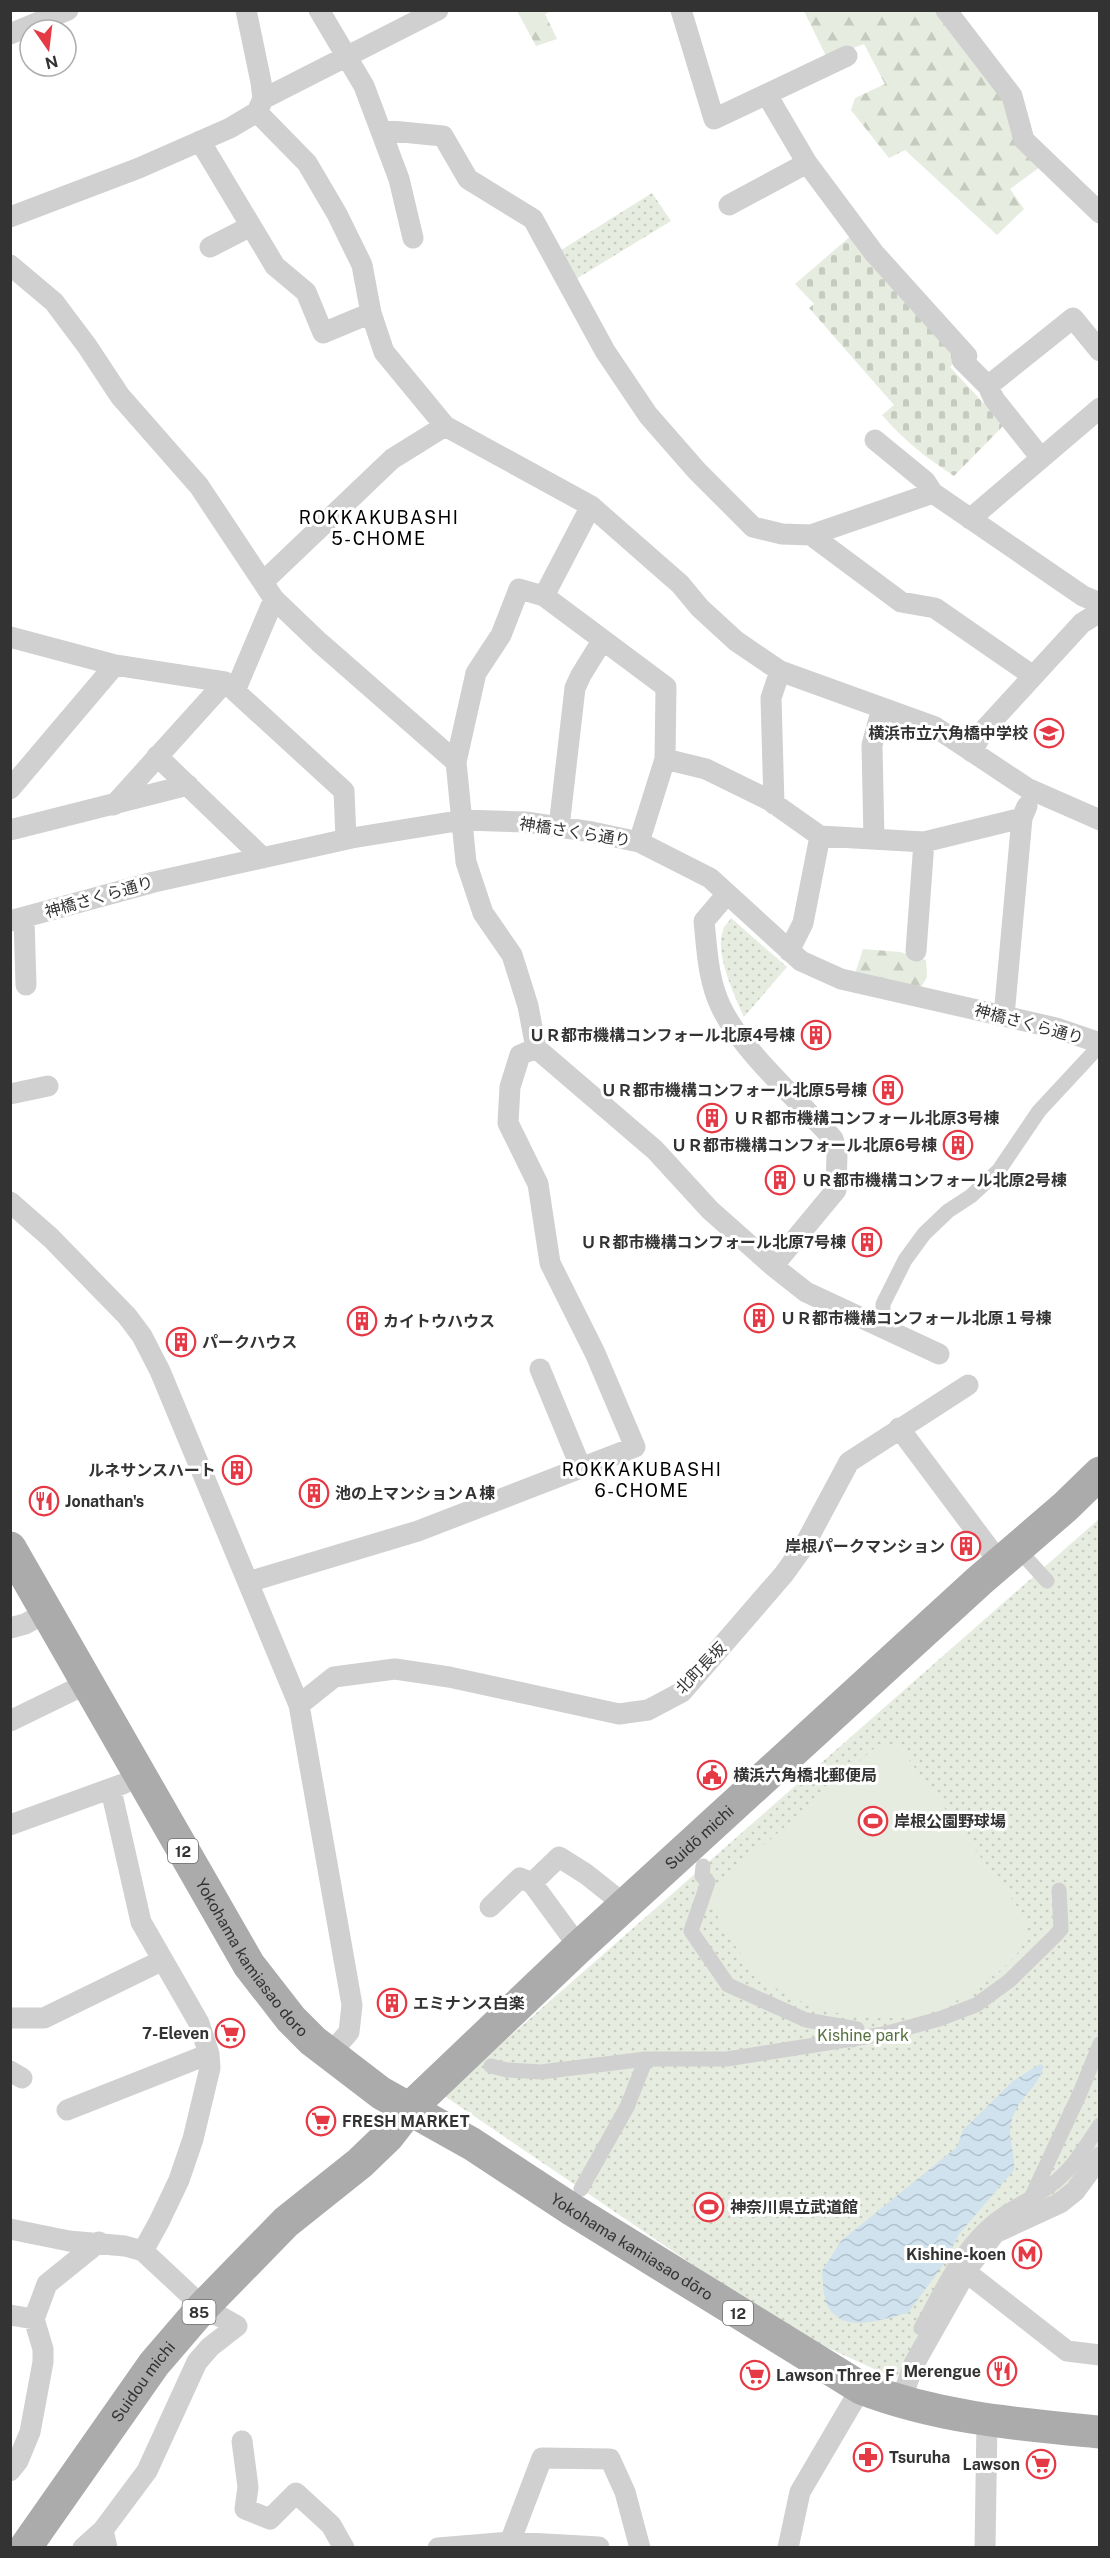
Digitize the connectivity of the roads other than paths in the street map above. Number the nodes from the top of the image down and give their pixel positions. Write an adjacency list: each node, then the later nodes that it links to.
1 (68, 10): 7 (street)
2 (246, 10): 11 (street)
3 (319, 10): 8 (street)
4 (438, 10): 8 (street)
5 (681, 10): 10 (street)
6 (946, 10): 16 (street)
7 (10, 34)
8 (346, 56): 11 (street); 12 (street)
9 (847, 56): 10 (street)
10 (767, 95): 14 (street)
11 (260, 105): 13 (street); 22 (street)
12 (381, 130): 19 (street); 32 (street)
13 (200, 141): 17 (street); 18 (street)
14 (807, 163): 15 (street); 24 (street)
15 (729, 204)
16 (1100, 213)
17 (10, 217)
18 (251, 226): 20 (street); 22 (street)
19 (413, 238)
20 (210, 247)
21 (10, 265): 33 (street)
22 (371, 313): 26 (street)
23 (1100, 351): 24 (street)
24 (987, 386): 28 (street)
25 (1100, 408): 28 (street)
26 (445, 426): 30 (street); 33 (street)
27 (875, 440): 29 (street)
28 (1041, 458): 31 (street)
29 (933, 493): 31 (street); 32 (street)
30 (591, 506): 34 (street); 40 (street)
31 (970, 519): 35 (street)
32 (811, 535): 41 (street)
33 (268, 590): 42 (street); 47 (street)
34 (544, 596): 38 (street); 47 (street)
35 (1100, 603)
36 (1100, 612): 41 (street)
37 (12, 640): 39 (street)
38 (602, 641): 46 (street); 56 (street)
39 (115, 665): 42 (street); 50 (street)
40 (780, 671): 43 (street); 51 (street)
41 (1033, 676): 44 (street)
42 (230, 687): 45 (street); 59 (street)
43 (882, 708): 44 (street); 60 (street)
44 (972, 752): 49 (street)
45 (158, 756): 48 (street); 52 (street)
46 (665, 759): 51 (street); 61 (street)
47 (456, 762): 54 (street)
48 (188, 785): 52 (street); 63 (street)
49 (1027, 788): 53 (street); 55 (street)
50 (10, 789)
51 (774, 804): 58 (street)
52 (113, 805): 57 (street)
53 (1022, 818): 62 (street); 69 (street)
54 (463, 820): 56 (street, 神橋さくら通り); 59 (street, 神橋さくら通り); 70 (street)
55 (1100, 820)
56 (559, 827): 61 (street, 神橋さくら通り)
57 (10, 830)
58 (820, 836): 60 (street); 66 (street)
59 (346, 839): 63 (street, 神橋さくら通り)
60 (874, 839): 62 (street)
61 (639, 842): 64 (street, 神橋さくら通り)
62 (924, 842): 67 (street)
63 (263, 858): 65 (street, 神橋さくら通り)
64 (727, 894): 66 (street, 神橋さくら通り); 75 (street)
65 (17, 920): 68 (street)
66 (789, 951): 69 (street, 神橋さくら通り)
67 (916, 951)
68 (26, 985)
69 (1004, 1016): 71 (street, 神橋さくら通り)
70 (536, 1048): 75 (street); 81 (street)
71 (1095, 1049): 76 (street)
72 (48, 1086): 73 (street)
73 (10, 1094)
74 (10, 1202): 86 (street)
75 (773, 1266): 76 (street)
76 (883, 1328): 77 (street)
77 (939, 1354)
78 (540, 1369): 81 (street)
79 (968, 1385): 80 (street, 北町長坂)
80 (899, 1428): 84 (street); 90 (street, 北町長坂)
81 (581, 1468): 86 (street)
82 (1100, 1473): 84 (main road, Suidō michi / 85)
83 (10, 1548): 87 (main road, Yokohama kamiasao doro / 12)
84 (1008, 1556): 85 (street); 98 (main road, Suidō michi / 85)
85 (1047, 1581)
86 (248, 1582): 90 (street)
87 (47, 1612): 88 (street); 89 (main road, Yokohama kamiasao doro / 12)
88 (10, 1628)
89 (88, 1683): 91 (street); 92 (main road, Yokohama kamiasao doro / 12)
90 (299, 1705): 105 (street)
91 (10, 1720)
92 (140, 1774): 93 (street); 105 (main road, Yokohama kamiasao doro / 12)
93 (111, 1790): 94 (street); 101 (street)
94 (10, 1825)
95 (703, 1866): 103 (street)
96 (532, 1883): 98 (street); 99 (street); 100 (street)
97 (1059, 1890): 103 (street)
98 (625, 1905): 100 (main road, Suidō michi / 85)
99 (490, 1907)
100 (579, 1947): 109 (main road, Suidō michi / 85)
101 (163, 1960): 102 (street); 107 (street)
102 (10, 2018)
103 (853, 2040): 106 (street)
104 (1100, 2044): 114 (street)
105 (330, 2054): 109 (main road, Yokohama kamiasao doro / 12)
106 (645, 2059): 108 (street); 113 (street)
107 (214, 2063): 110 (street); 117 (street)
108 (491, 2066)
109 (409, 2109): 119 (main road, Suidou michi / 85); 124 (main road, Yokohama kamiasao dōro / 12)
110 (67, 2110)
111 (1100, 2125): 114 (street)
112 (1100, 2157): 118 (street)
113 (581, 2189)
114 (1032, 2196): 122 (street)
115 (10, 2229): 116 (street)
116 (99, 2242): 117 (street); 121 (street)
117 (143, 2251): 119 (street)
118 (966, 2272): 123 (street); 125 (street)
119 (203, 2307): 130 (street); 132 (main road, Suidou michi / 85)
120 (10, 2315): 121 (street)
121 (34, 2319): 129 (street)
122 (921, 2328)
123 (1100, 2355)
124 (861, 2388): 125 (main road, Yokohama kamiasao dōro / 12); 138 (street)
125 (900, 2403): 126 (main road, Yokohama kamiasao dōro / 12)
126 (987, 2422): 127 (main road, Yokohama kamiasao dōro / 12); 139 (street)
127 (1100, 2432)
128 (242, 2441): 134 (street)
129 (10, 2471)
130 (105, 2539): 133 (street)
131 (510, 2542): 135 (street); 136 (street); 137 (street)
132 (25, 2547)
133 (83, 2547)
134 (344, 2547)
135 (438, 2547)
136 (599, 2547)
137 (640, 2547)
138 (788, 2547)
139 (985, 2547)

